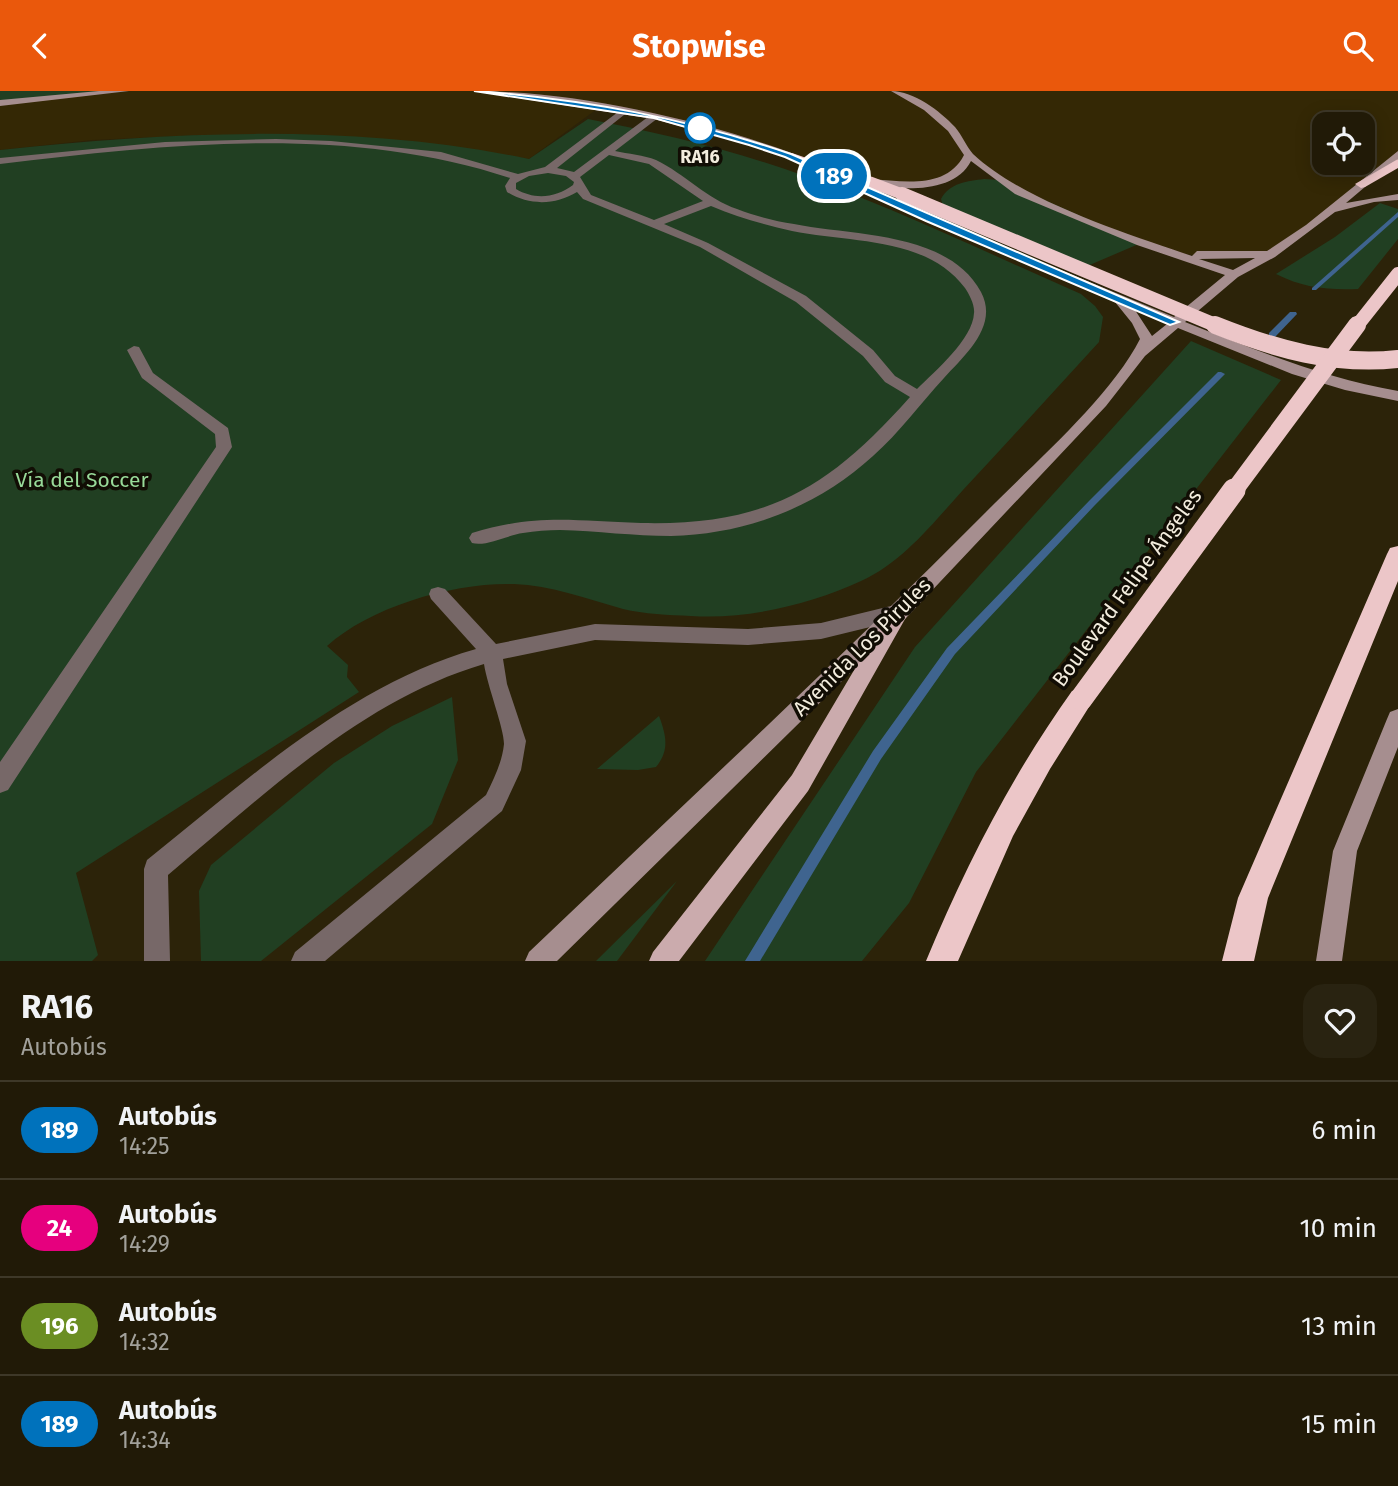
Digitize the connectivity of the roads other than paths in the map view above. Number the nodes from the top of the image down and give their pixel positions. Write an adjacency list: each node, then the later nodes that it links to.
1 (125, 91): 4 (main road)
2 (477, 91): 5 (main road)
3 (895, 91): 10 (main road)
4 (0, 103)
5 (625, 111): 6 (main road); 13 (street)
6 (655, 116): 7 (street); 9 (main road)
7 (608, 152): 15 (street); 19 (street)
8 (1398, 154): 17 (main road, Avenida Los Pirules)
9 (788, 155): 16 (highway); 26 (main road)
10 (969, 155): 16 (main road); 22 (main road)
11 (0, 161): 14 (street)
12 (1398, 163): 17 (highway)
13 (548, 170): 14 (street); 15 (street)
14 (518, 177): 15 (street)
15 (577, 181): 21 (street)
16 (870, 182): 30 (highway, bridge)
17 (1361, 184): 20 (main road, Avenida Los Pirules)
18 (1398, 197): 20 (main road)
19 (711, 202): 21 (street); 31 (street)
20 (1331, 210): 23 (main road, Avenida Los Pirules)
21 (655, 224): 31 (street)
22 (1168, 251): 23 (main road); 24 (main road)
23 (1271, 254): 24 (main road, Avenida Los Pirules)
24 (1234, 274): 27 (main road, Avenida Los Pirules)
25 (1398, 274): 44 (highway, Boulevard Felipe Ángeles, bridge)
26 (1110, 294): 27 (main road); 29 (main road)
27 (1174, 322): 29 (main road, Avenida Los Pirules); 32 (main road)
28 (134, 350): 39 (street)
29 (1140, 353): 36 (main road, Avenida Los Pirules)
30 (1398, 359)
31 (919, 396): 33 (street)
32 (1398, 396)
33 (478, 538)
34 (1398, 554): 45 (highway)
35 (438, 594): 37 (street)
36 (899, 612): 37 (street); 42 (main road, Avenida Los Pirules); 43 (main road)
37 (492, 653): 40 (street); 41 (street)
38 (1398, 719): 46 (main road)
39 (0, 782)
40 (157, 961)
41 (304, 961)
42 (538, 961)
43 (662, 961)
44 (942, 961)
45 (1238, 961)
46 (1329, 961)

